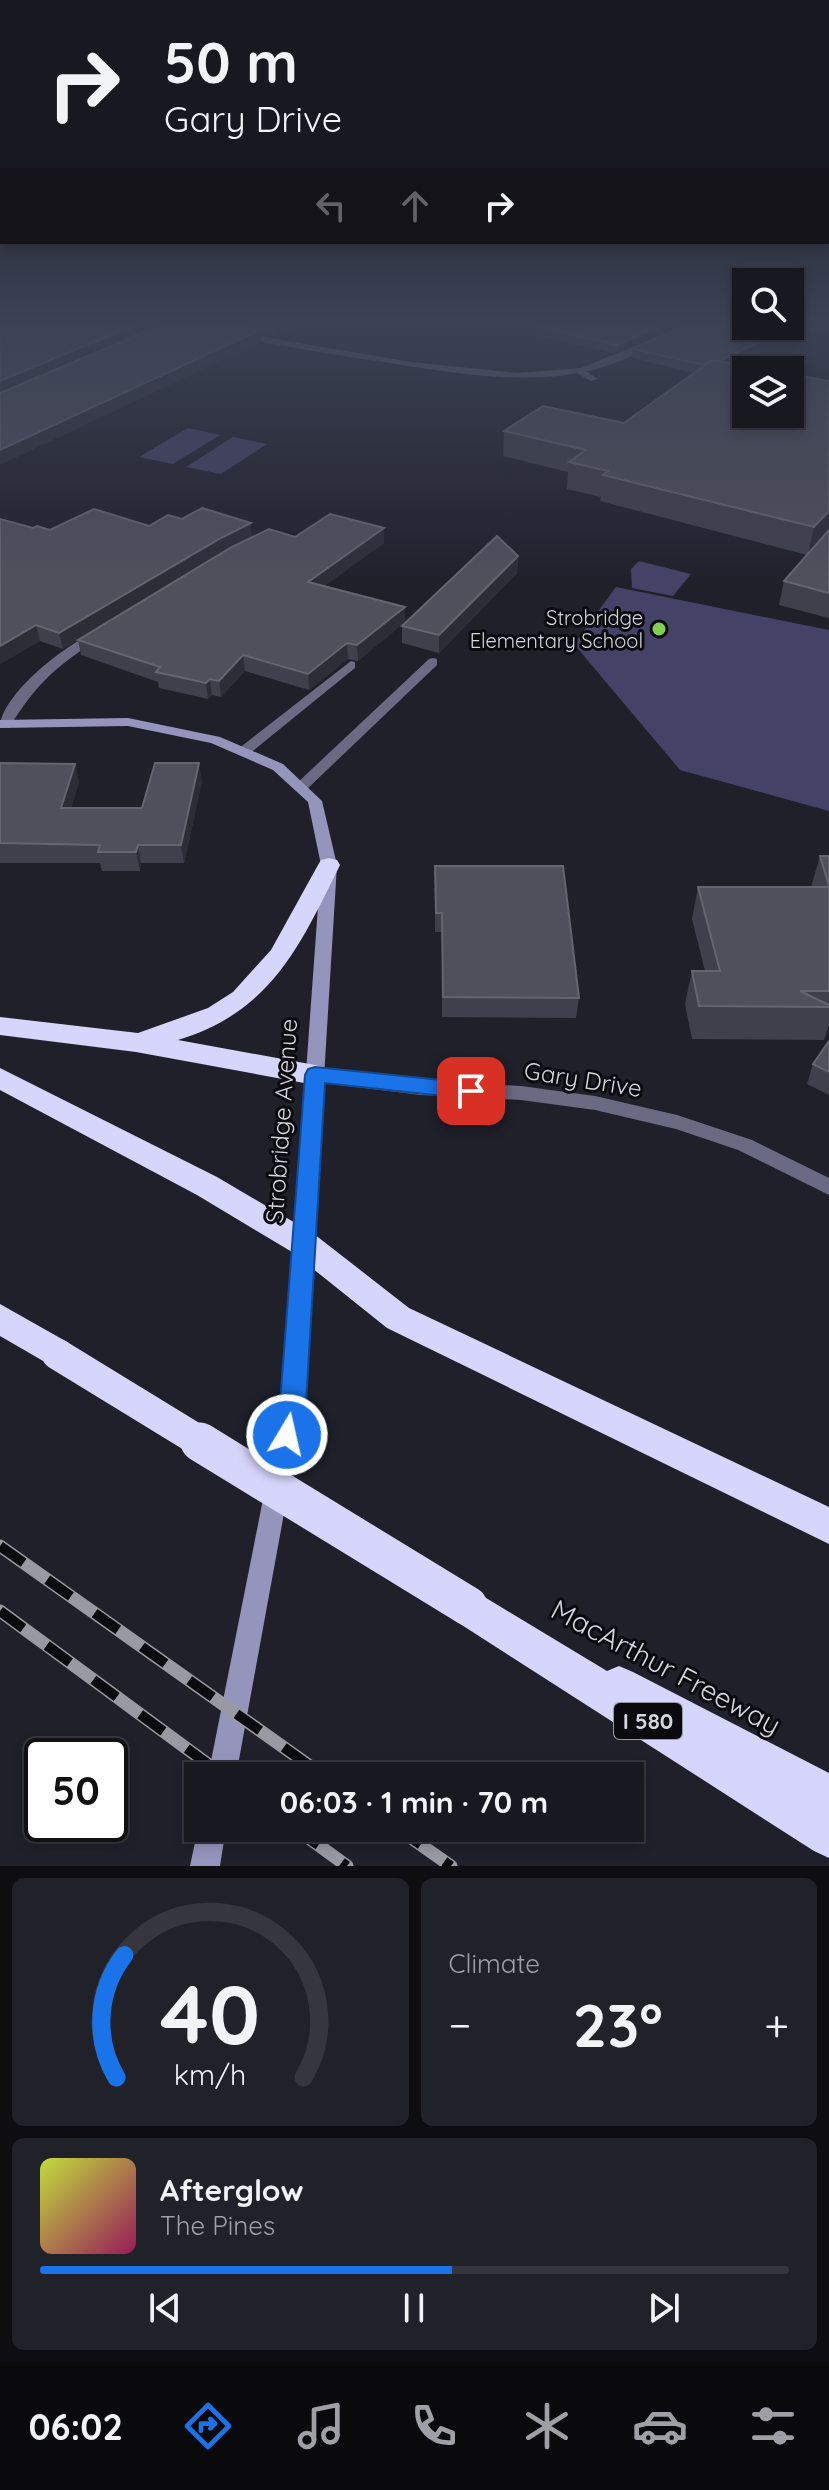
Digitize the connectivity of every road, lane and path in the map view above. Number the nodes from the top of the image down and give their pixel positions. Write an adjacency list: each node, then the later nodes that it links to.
1 (105, 631): 4 (street)
2 (433, 662): 6 (street)
3 (351, 665): 5 (street)
4 (2, 724): 5 (main road, Strobridge Avenue)
5 (243, 752): 6 (main road, Strobridge Avenue)
6 (301, 787): 7 (main road, Strobridge Avenue)
7 (329, 865): 9 (highway); 10 (main road, Strobridge Avenue)
8 (0, 1026): 9 (highway)
9 (136, 1042): 10 (highway)
10 (315, 1075): 12 (street, Gary Drive); 13 (main road, Strobridge Avenue)
11 (0, 1078): 13 (highway)
12 (829, 1187)
13 (303, 1243): 15 (highway); 17 (main road, Strobridge Avenue)
14 (0, 1318): 16 (highway, I 580, bridge)
15 (829, 1526)
16 (468, 1606): 18 (highway, MacArthur Freeway / I 580); 19 (highway, I 580)
17 (225, 1762)
18 (829, 1796)
19 (829, 1836)
20 (209, 1842): 21 (main road)
21 (205, 1866)

